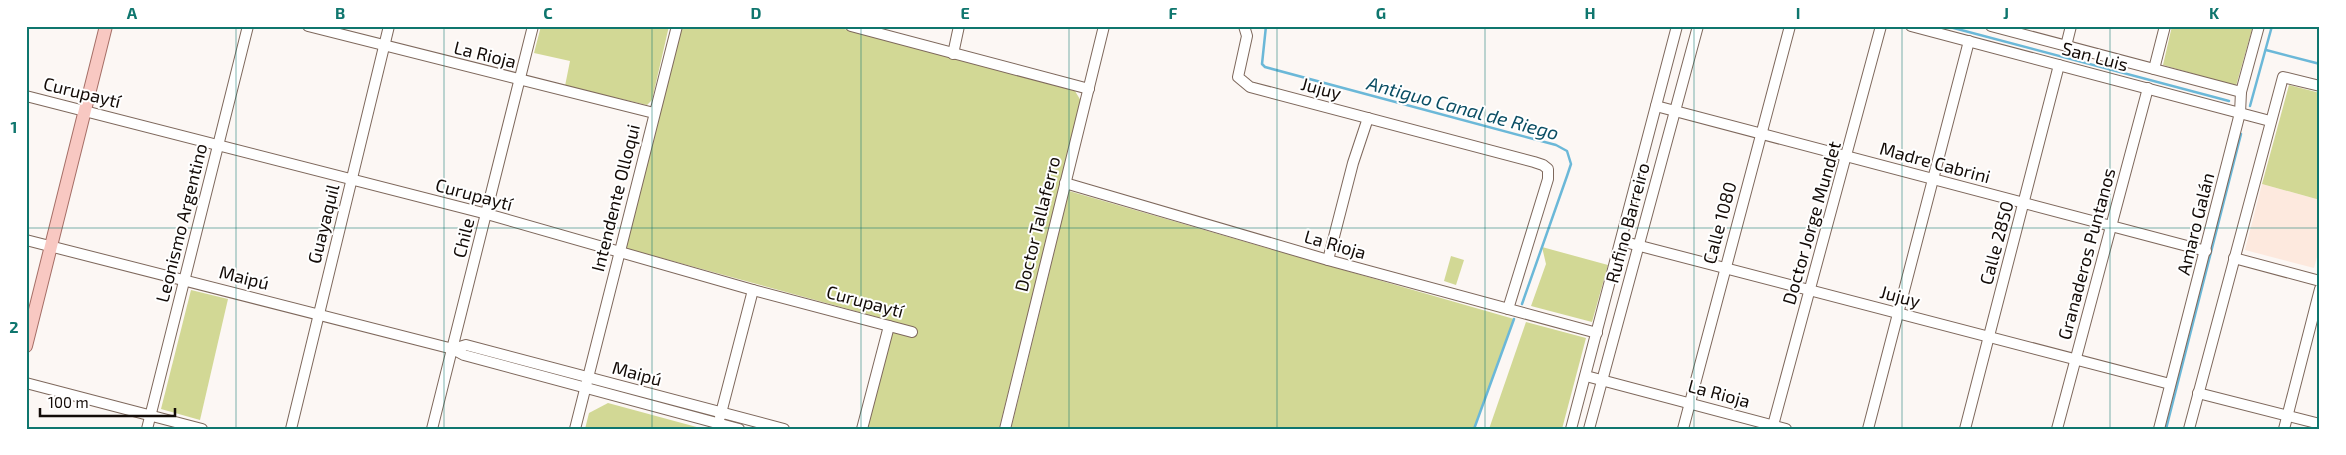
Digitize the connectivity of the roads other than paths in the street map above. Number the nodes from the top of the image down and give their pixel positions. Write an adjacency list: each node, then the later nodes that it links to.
1 (106, 26): 33 (main road)
2 (248, 26): 40 (street, Leonismo Argentino)
3 (308, 26): 21 (street, La Rioja)
4 (389, 26): 21 (street, Guayaquil)
5 (533, 26): 26 (street, Chile)
6 (677, 26): 36 (street, Intendente Olloqui)
7 (851, 26): 23 (street)
8 (959, 26): 23 (street)
9 (1104, 26): 29 (street, Doctor Tallaferro)
10 (1244, 26): 37 (street, Jujuy)
11 (1677, 26): 32 (street, Rufino Barreiro)
12 (1698, 26): 34 (street, Rufino Barreiro)
13 (1790, 26): 39 (street, Calle 1080)
14 (1882, 26): 41 (street, Doctor Jorge Mundet)
15 (1911, 26): 20 (street, San Luis)
16 (1991, 26): 22 (street, San Luis)
17 (2071, 26): 22 (street)
18 (2165, 26): 25 (street)
19 (2259, 26): 30 (street, Amaro Galán)
20 (1970, 41): 24 (street, San Luis); 42 (street)
21 (384, 46): 26 (street, La Rioja); 43 (street, Guayaquil)
22 (2066, 46): 25 (street, San Luis)
23 (952, 54): 29 (street)
24 (2059, 65): 28 (street, San Luis); 45 (street, Calle 2850)
25 (2154, 69): 30 (street, San Luis)
26 (520, 80): 36 (street, La Rioja); 46 (street, Chile)
27 (2320, 86): 38 (street)
28 (2148, 88): 35 (street, San Luis); 47 (street, Granaderos Puntanos)
29 (1089, 89): 44 (street, Doctor Tallaferro)
30 (2240, 92): 35 (street, Amaro Galán)
31 (26, 96): 33 (street, Curupaytí)
32 (1656, 106): 34 (street, Madre Cabrini); 49 (street, Rufino Barreiro)
33 (85, 111): 40 (street, Curupaytí); 51 (main road)
34 (1676, 111): 39 (street, Madre Cabrini); 50 (street, Rufino Barreiro)
35 (2240, 113): 38 (street, San Luis); 53 (street, Amaro Galán)
36 (654, 114): 52 (street, Intendente Olloqui)
37 (1368, 118): 55 (street); 62 (street, Jujuy)
38 (2270, 121): 54 (street)
39 (1761, 133): 41 (street, Madre Cabrini); 56 (street, Calle 1080)
40 (219, 145): 43 (street, Curupaytí); 57 (street, Leonismo Argentino)
41 (1848, 156): 42 (street, Madre Cabrini); 61 (street, Doctor Jorge Mundet)
42 (1933, 179): 45 (street, Madre Cabrini); 63 (street)
43 (352, 180): 46 (street, Curupaytí); 64 (street, Guayaquil)
44 (1065, 183): 55 (street, La Rioja); 94 (street, Doctor Tallaferro)
45 (2025, 203): 47 (street, Madre Cabrini); 68 (street, Calle 2850)
46 (487, 214): 52 (street, Curupaytí); 70 (street, Chile)
47 (2112, 226): 53 (street, Madre Cabrini); 71 (street, Granaderos Puntanos)
48 (26, 240): 51 (street, Maipú)
49 (1621, 241): 50 (street, Jujuy); 67 (street, Rufino Barreiro)
50 (1638, 245): 56 (street, Jujuy); 74 (street, Rufino Barreiro)
51 (51, 246): 57 (street, Maipú); 69 (main road)
52 (619, 251): 60 (street, Curupaytí); 73 (street, Intendente Olloqui)
53 (2206, 251): 76 (street, Amaro Galán)
54 (2234, 258): 58 (street); 78 (street)
55 (1328, 260): 62 (street, La Rioja)
56 (1725, 268): 61 (street, Jujuy); 79 (street, Calle 1080)
57 (184, 280): 64 (street, Maipú); 81 (street, Leonismo Argentino)
58 (2320, 281)
59 (2320, 289): 82 (street)
60 (753, 290): 65 (street, Curupaytí); 80 (street)
61 (1810, 290): 63 (street, Jujuy); 85 (street, Doctor Jorge Mundet)
62 (1508, 309): 67 (street, La Rioja)
63 (1898, 313): 68 (street, Jujuy); 99 (street)
64 (319, 314): 70 (street, Maipú); 88 (street, Guayaquil)
65 (889, 326): 66 (street, Curupaytí); 93 (street)
66 (912, 332)
67 (1597, 333): 72 (street, Rufino Barreiro)
68 (1989, 337): 71 (street, Jujuy); 100 (street, Calle 2850)
69 (26, 346)
70 (453, 349): 73 (street, Maipú); 77 (street, Maipú); 89 (street, Chile)
71 (2076, 360): 76 (street, Jujuy); 101 (street, Granaderos Puntanos)
72 (1586, 376): 74 (street, La Rioja); 95 (street, Rufino Barreiro)
73 (589, 378): 77 (street, Intendente Olloqui); 80 (street, Maipú)
74 (1602, 380): 79 (street, La Rioja); 96 (street, Rufino Barreiro)
75 (26, 383): 81 (street)
76 (2170, 384): 102 (street, Amaro Galán)
77 (586, 389): 84 (street, Maipú); 90 (street)
78 (2198, 393): 82 (street); 103 (street)
79 (1689, 403): 85 (street, La Rioja); 97 (street, Calle 1080)
80 (721, 413): 84 (street); 92 (street, Maipú)
81 (150, 415): 86 (street, Leonismo Argentino); 87 (street)
82 (2287, 416): 83 (street); 104 (street)
83 (2320, 424)
84 (718, 426): 91 (street, Maipú)
85 (1772, 427): 98 (street, La Rioja)
86 (147, 429)
87 (202, 429)
88 (290, 429)
89 (432, 429)
90 (576, 429)
91 (739, 429)
92 (784, 429)
93 (862, 429)
94 (1004, 429)
95 (1571, 429)
96 (1589, 429)
97 (1683, 429)
98 (1786, 429)
99 (1868, 429)
100 (1965, 429)
101 (2057, 429)
102 (2159, 429)
103 (2189, 429)
104 (2284, 429)

